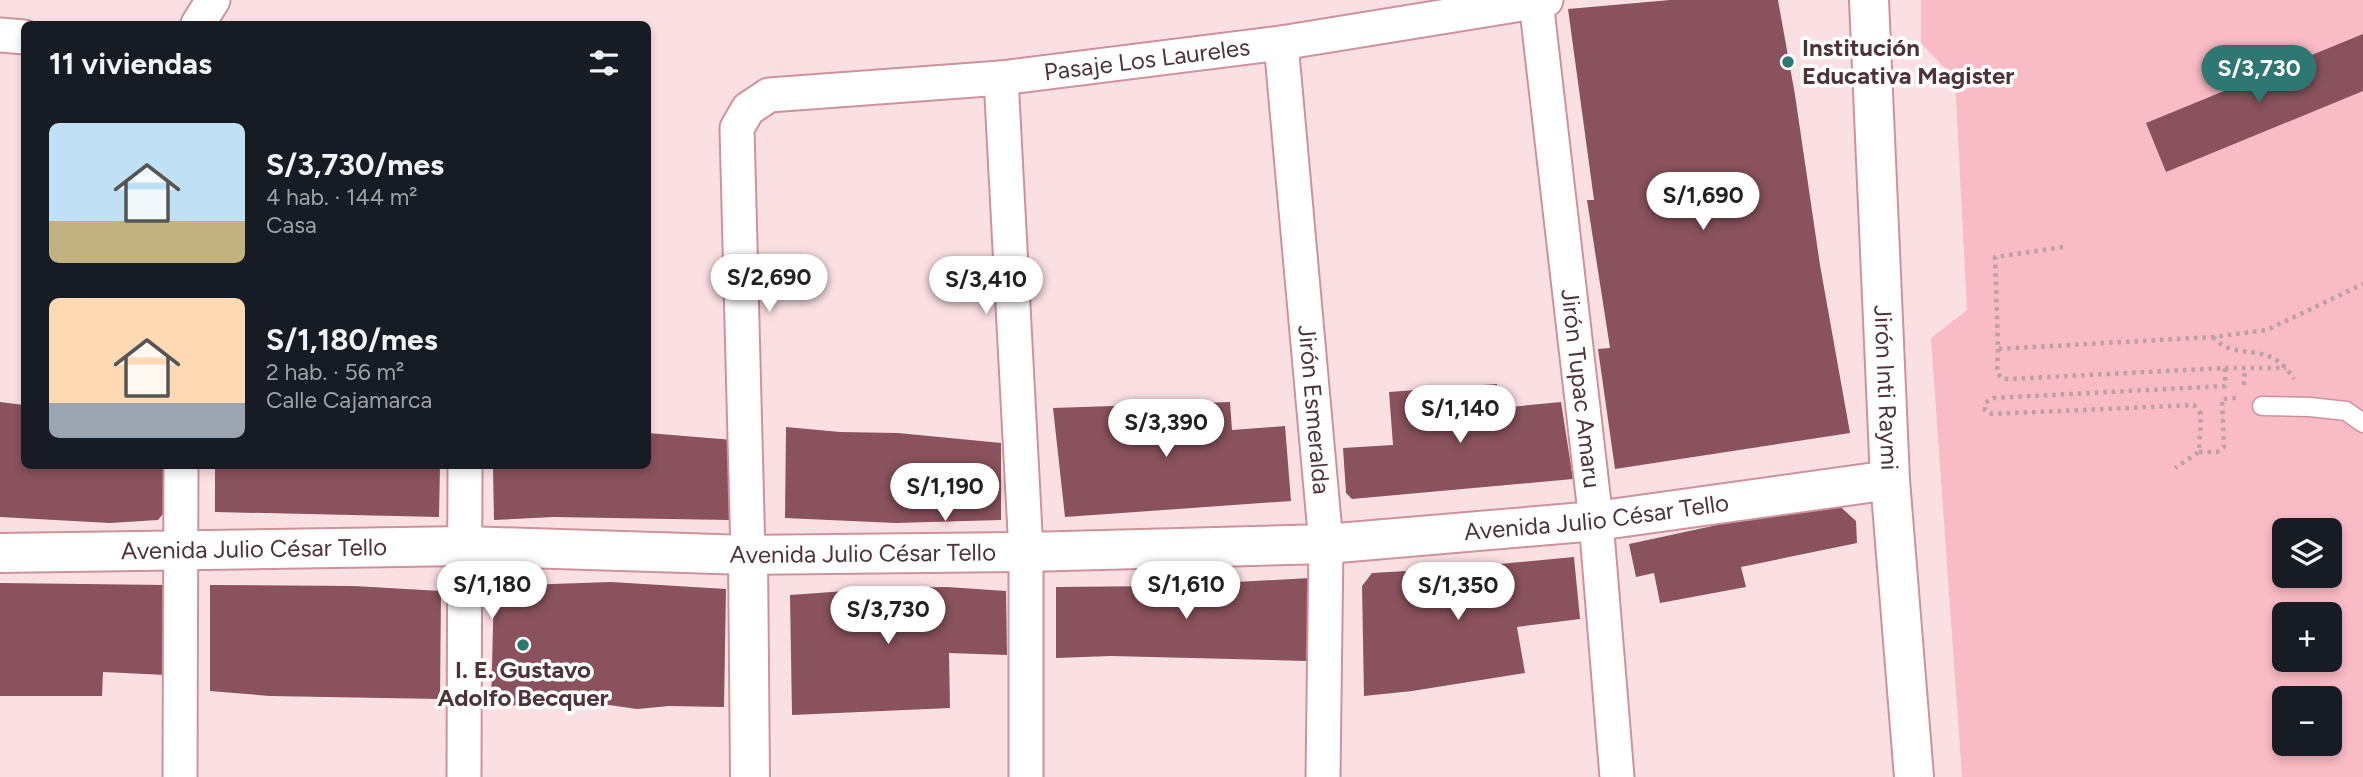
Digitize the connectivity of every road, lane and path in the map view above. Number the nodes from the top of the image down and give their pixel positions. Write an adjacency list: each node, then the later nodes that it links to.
1 (213, 0): 5 (street)
2 (1546, 0): 4 (street, Pasaje Los Laureles)
3 (1869, 0): 24 (street, Jirón Inti Raymi)
4 (1536, 1): 8 (street, Pasaje Los Laureles); 25 (street, Jirón Tupac Amaru)
5 (200, 21)
6 (0, 35): 7 (street)
7 (21, 37)
8 (1282, 43): 9 (street, Pasaje Los Laureles); 26 (street, Jirón Esmeralda)
9 (1001, 78): 29 (street); 31 (street, Pasaje Los Laureles)
10 (2063, 247): 13 (path)
11 (2363, 284): 12 (path)
12 (2213, 337): 13 (path); 14 (path)
13 (1998, 349): 15 (path)
14 (2267, 354)
15 (2225, 368): 16 (path); 20 (path)
16 (2286, 368)
17 (2262, 406): 18 (lane)
18 (2363, 423)
19 (2224, 435): 20 (path)
20 (2199, 452): 21 (path)
21 (2175, 468)
22 (181, 469): 28 (street)
23 (465, 469): 27 (street)
24 (1890, 480): 25 (street, Avenida Julio César Tello); 38 (street, Jirón Inti Raymi)
25 (1596, 521): 26 (street, Avenida Julio César Tello); 37 (street, Jirón Tupac Amaru)
26 (1326, 544): 29 (street, Avenida Julio César Tello); 36 (street, Jirón Esmeralda)
27 (465, 546): 28 (street, Avenida Julio César Tello); 31 (street, Avenida Julio César Tello); 33 (street)
28 (181, 549): 30 (street, Avenida Julio César Tello); 32 (street)
29 (1026, 552): 31 (street, Avenida Julio César Tello); 35 (street)
30 (0, 553)
31 (748, 555): 34 (street)
32 (180, 777)
33 (464, 777)
34 (750, 777)
35 (1026, 777)
36 (1323, 777)
37 (1618, 777)
38 (1914, 777)

